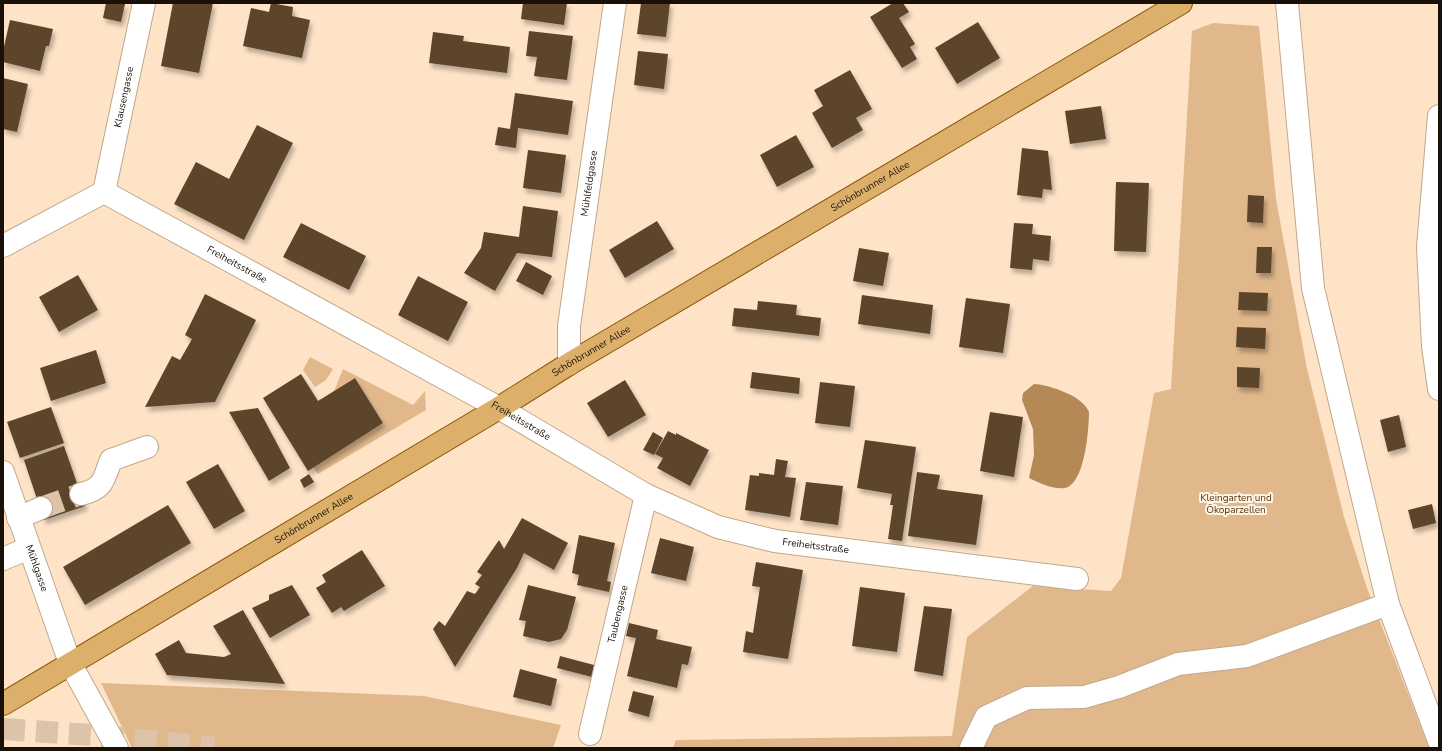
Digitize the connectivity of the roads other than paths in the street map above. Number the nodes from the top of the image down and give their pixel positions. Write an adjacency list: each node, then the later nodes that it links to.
1 (144, 3): 6 (street, Klausengasse)
2 (615, 3): 8 (street, Mühlfeldgasse)
3 (1181, 3): 8 (main road, Schönbrunner Allee)
4 (1287, 3): 20 (street)
5 (1439, 116): 9 (street)
6 (104, 192): 7 (street); 10 (street, Freiheitsstraße)
7 (4, 245)
8 (569, 364): 10 (main road, Schönbrunner Allee)
9 (1439, 389)
10 (499, 408): 14 (street, Freiheitsstraße); 21 (main road, Schönbrunner Allee)
11 (147, 447): 13 (street)
12 (3, 472): 16 (street, Mühlgasse)
13 (81, 494)
14 (646, 495): 19 (street, Freiheitsstraße); 23 (street, Taubengasse)
15 (41, 508): 16 (street)
16 (18, 518): 17 (street, Mühlgasse)
17 (29, 548): 18 (street); 21 (street, Mühlgasse)
18 (3, 559)
19 (1077, 579)
20 (1388, 604): 24 (street); 26 (street)
21 (70, 663): 22 (main road, Schönbrunner Allee); 25 (street, Mühlgasse)
22 (3, 704)
23 (590, 734)
24 (1439, 741)
25 (117, 748)
26 (971, 748)

